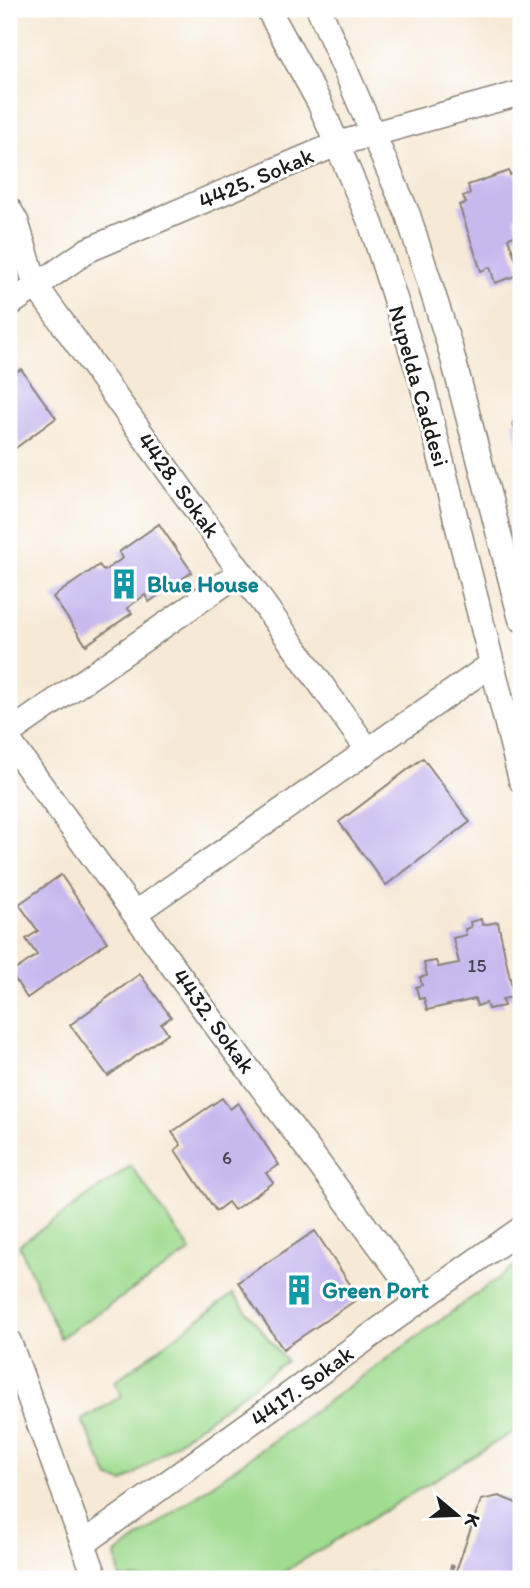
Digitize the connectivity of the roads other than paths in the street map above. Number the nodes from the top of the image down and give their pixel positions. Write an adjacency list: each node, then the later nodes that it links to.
1 (268, 9): 5 (street, Nupelda Caddesi)
2 (319, 9): 4 (street, Nupelda Caddesi)
3 (521, 93): 4 (street, 4425. Sokak)
4 (373, 134): 5 (street, 4425. Sokak); 10 (street, Nupelda Caddesi)
5 (337, 144): 7 (street, 4425. Sokak); 11 (street, Nupelda Caddesi)
6 (9, 209): 7 (street, 4428. Sokak)
7 (36, 286): 8 (street, 4425. Sokak); 9 (street, 4428. Sokak)
8 (9, 305)
9 (241, 572): 12 (street); 14 (street, 4428. Sokak)
10 (521, 619)
11 (492, 664): 14 (street); 15 (street, Nupelda Caddesi)
12 (9, 733)
13 (9, 741): 16 (street, 4432. Sokak)
14 (368, 750): 16 (street)
15 (521, 780)
16 (135, 913): 18 (street, 4432. Sokak)
17 (521, 1229): 18 (street, 4417. Sokak)
18 (420, 1300): 20 (street, 4417. Sokak)
19 (9, 1342): 20 (street)
20 (83, 1544): 21 (street)
21 (96, 1579)

